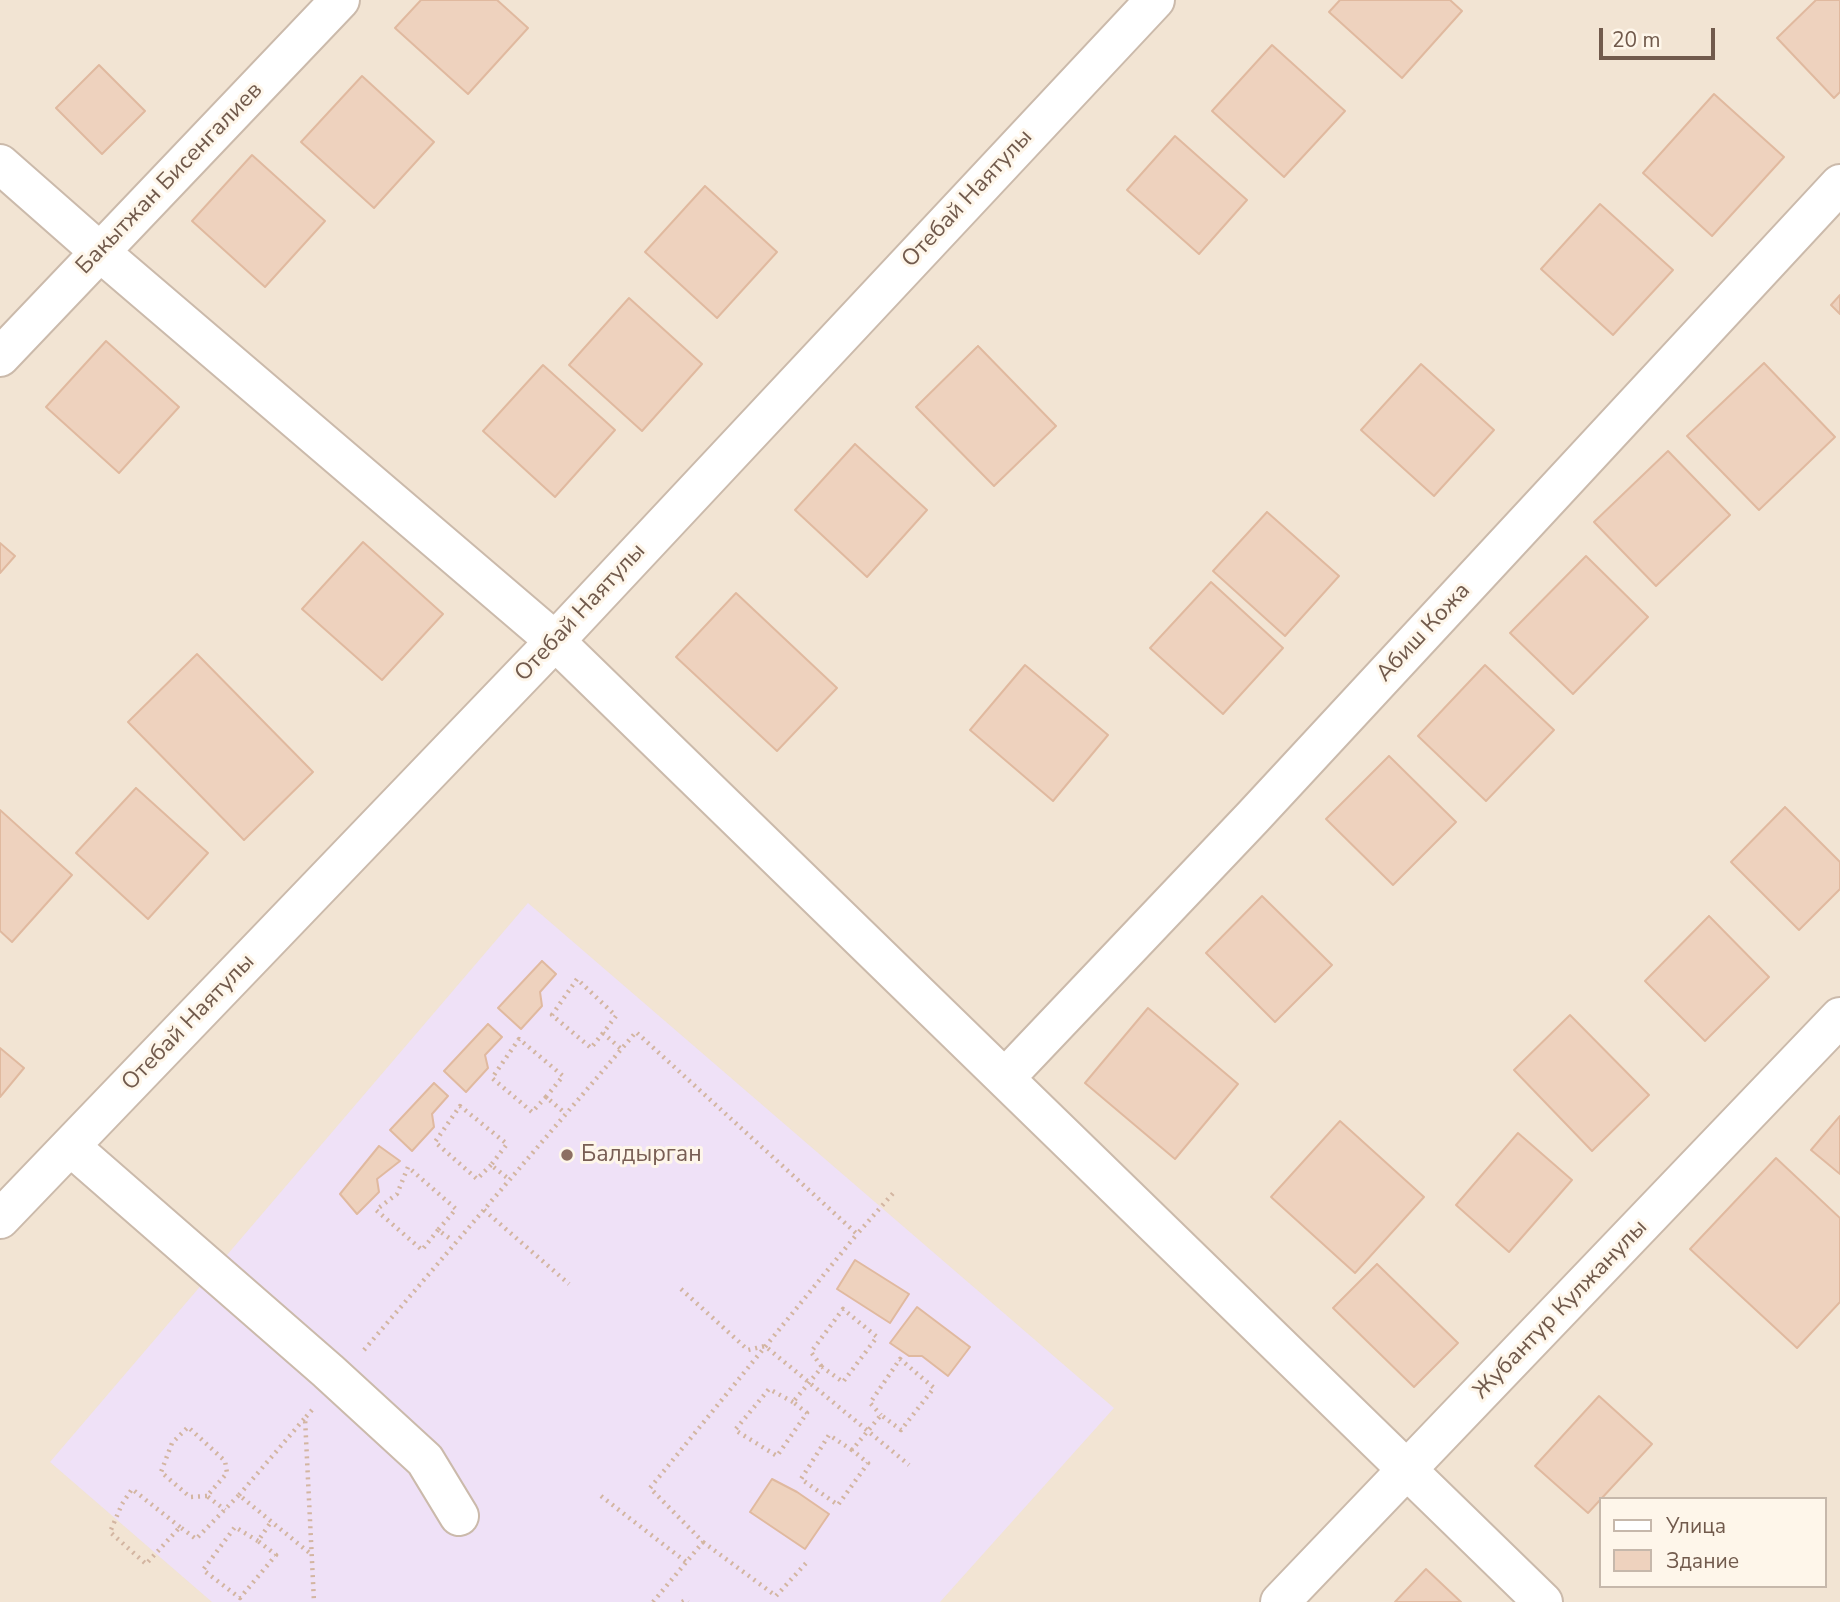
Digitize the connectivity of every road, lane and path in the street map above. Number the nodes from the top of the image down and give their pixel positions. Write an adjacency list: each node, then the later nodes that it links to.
1 (340, 0): 5 (street, Бакытжан Бисенгалиев)
2 (1155, 0): 7 (street, Отебай Наятулы)
3 (0, 164): 5 (street)
4 (1840, 184): 11 (street, Абиш Кожа)
5 (100, 252): 6 (street, Бакытжан Бисенгалиев); 7 (street)
6 (0, 357)
7 (555, 641): 11 (street); 14 (street, Отебай Наятулы)
8 (1840, 1017): 35 (street, Жубантур Кулжанулы)
9 (603, 1033): 9 (path); 10 (path)
10 (621, 1049): 13 (path); 21 (path)
11 (1005, 1078): 35 (street)
12 (546, 1097): 12 (path); 13 (path)
13 (566, 1114): 16 (path)
14 (70, 1146): 19 (street, Отебай Наятулы); 27 (street)
15 (491, 1165): 15 (path); 16 (path)
16 (509, 1180): 18 (path)
17 (895, 1191): 21 (path)
18 (484, 1210): 23 (path); 27 (path)
19 (0, 1220)
20 (438, 1230): 20 (path); 22 (path)
21 (858, 1234): 25 (path)
22 (452, 1240)
23 (569, 1284)
24 (681, 1289): 25 (path)
25 (765, 1346): 28 (path); 44 (path)
26 (822, 1367): 26 (path); 28 (path)
27 (338, 1380): 31 (path); 40 (street)
28 (809, 1383): 29 (path); 32 (path)
29 (793, 1402): 29 (path)
30 (881, 1415): 30 (path); 32 (path)
31 (305, 1418): 36 (path); 45 (path)
32 (868, 1431): 33 (path); 34 (path)
33 (852, 1450): 33 (path)
34 (909, 1465)
35 (1408, 1471): 52 (street, Жубантур Кулжанулы); 53 (street)
36 (239, 1495): 39 (path); 41 (path)
37 (207, 1496): 37 (path); 39 (path)
38 (601, 1496): 47 (path)
39 (225, 1510): 42 (path)
40 (459, 1516)
41 (271, 1522): 43 (path); 45 (path)
42 (180, 1527): 42 (path)
43 (258, 1541): 43 (path)
44 (703, 1542): 46 (path); 47 (path)
45 (312, 1556): 49 (path)
46 (808, 1561)
47 (686, 1562): 48 (path)
48 (656, 1601)
49 (314, 1602)
50 (682, 1602): 51 (path)
51 (688, 1602)
52 (1280, 1602)
53 (1543, 1602)

